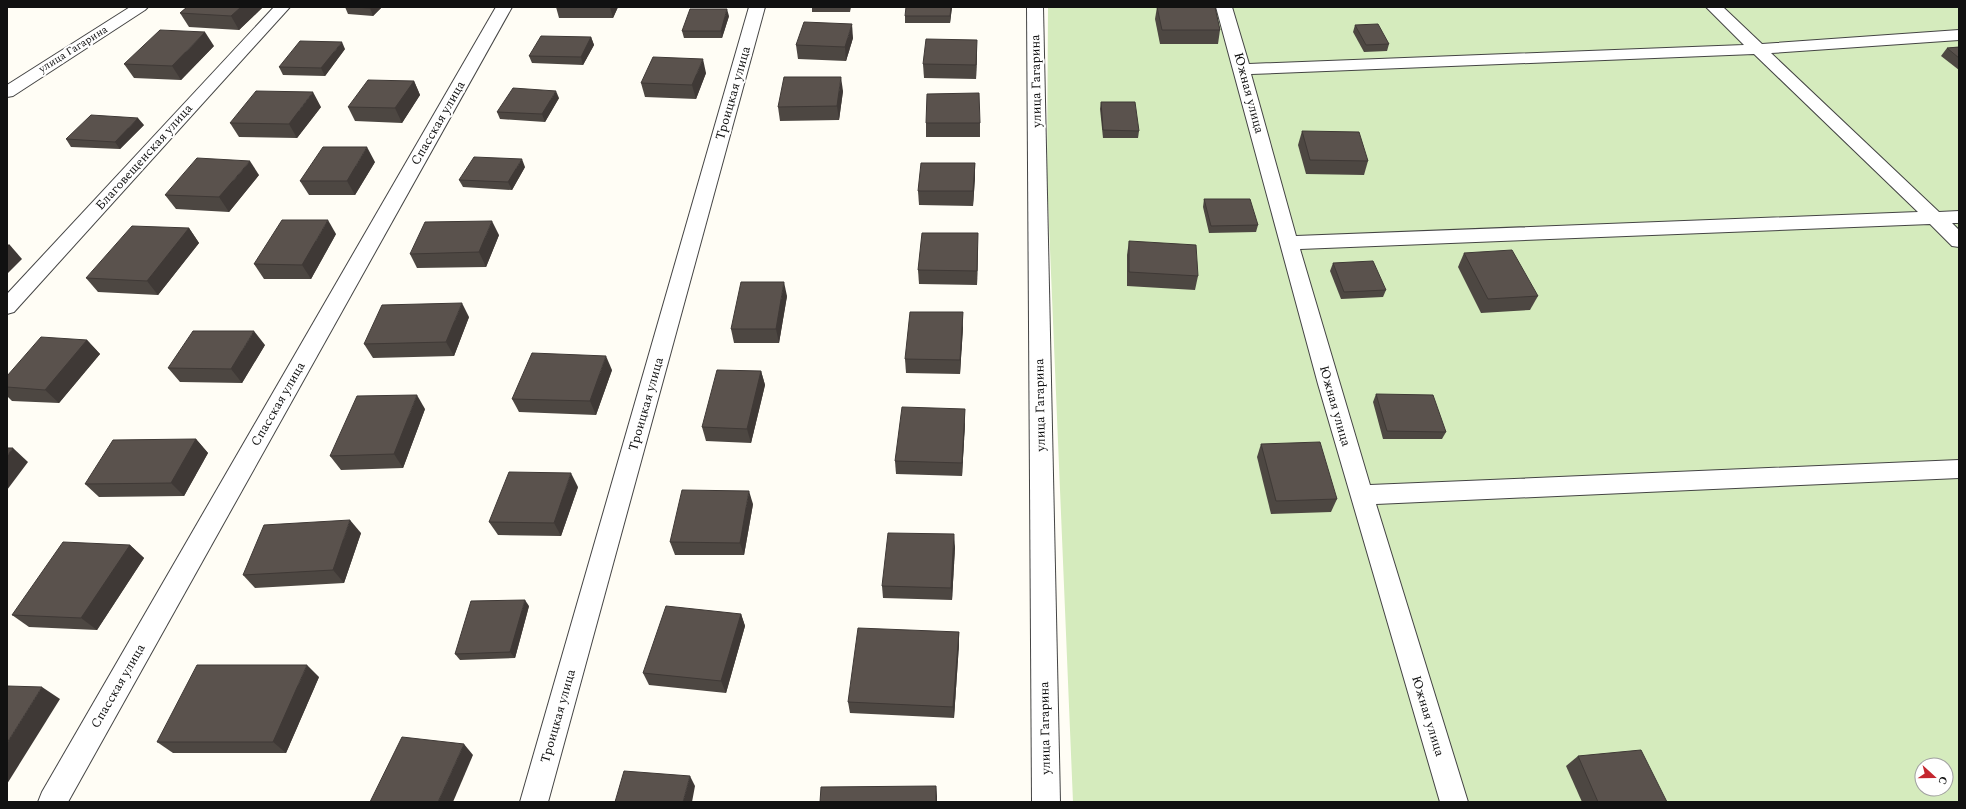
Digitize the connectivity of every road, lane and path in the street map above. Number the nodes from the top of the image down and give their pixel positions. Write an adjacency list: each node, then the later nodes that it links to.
1 (140, 7): 11 (street, улица Гагарина)
2 (282, 7): 16 (street, Благовещенская улица)
3 (504, 7): 19 (street, Спасская улица)
4 (757, 7): 20 (street, Троицкая улица)
5 (1035, 7): 21 (street, улица Гагарина)
6 (1224, 7): 10 (street, Южная улица)
7 (1714, 7): 9 (street)
8 (1959, 35): 9 (street)
9 (1757, 50): 10 (street); 13 (street)
10 (1243, 69): 15 (street, Южная улица)
11 (7, 92)
12 (1959, 217): 13 (street)
13 (1937, 219): 14 (street); 15 (street)
14 (1959, 241)
15 (1288, 243): 18 (street, Южная улица)
16 (7, 306)
17 (1959, 469): 18 (street)
18 (1361, 495): 22 (street, Южная улица)
19 (52, 802)
20 (534, 802)
21 (1046, 802)
22 (1454, 802)

